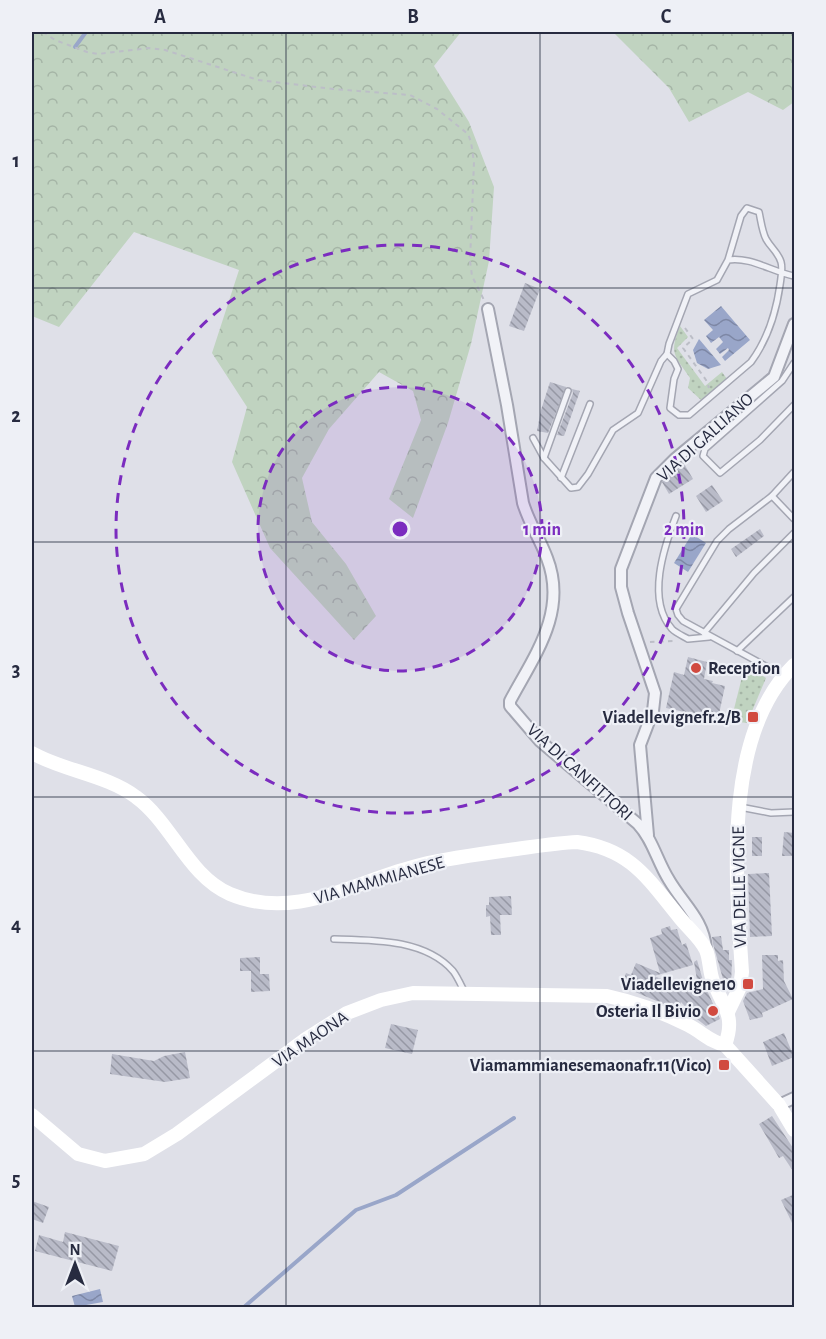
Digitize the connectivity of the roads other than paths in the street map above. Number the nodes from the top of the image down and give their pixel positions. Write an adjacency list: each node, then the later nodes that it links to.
1 (728, 260): 2 (lane); 2 (lane); 6 (lane)
2 (781, 273): 3 (lane); 6 (lane)
3 (795, 276)
4 (488, 309): 28 (street, VIA DI CANFITTORI)
5 (795, 324): 28 (street, VIA DI GALLIANO)
6 (667, 354): 14 (lane)
7 (795, 363): 10 (lane)
8 (568, 391): 12 (lane)
9 (590, 404): 14 (lane)
10 (795, 405)
11 (533, 438): 12 (lane)
12 (543, 458): 14 (lane)
13 (795, 472): 15 (lane)
14 (561, 478)
15 (772, 496): 17 (lane); 20 (lane)
16 (676, 516): 21 (lane)
17 (795, 519)
18 (795, 533): 20 (lane)
19 (795, 597): 22 (lane)
20 (704, 633): 21 (lane)
21 (711, 637): 22 (lane)
22 (737, 651): 24 (lane)
23 (795, 665): 24 (main road, VIA DELLE VIGNE)
24 (784, 676): 26 (main road, VIA DELLE VIGNE)
25 (32, 753): 30 (main road, VIA MAMMIANESE)
26 (738, 807): 27 (lane); 32 (main road, VIA DELLE VIGNE)
27 (795, 812)
28 (648, 835): 30 (street, VIA DI CANFITTORI)
29 (334, 939): 31 (lane)
30 (706, 950): 32 (main road, VIA MAMMIANESE)
31 (465, 993): 33 (main road, VIA MAONA); 36 (main road, VIA MAONA)
32 (728, 1012): 33 (main road, VIA MAMMIANESE)
33 (725, 1045): 35 (main road)
34 (795, 1098): 35 (street)
35 (778, 1105): 37 (main road)
36 (32, 1115)
37 (795, 1130)

